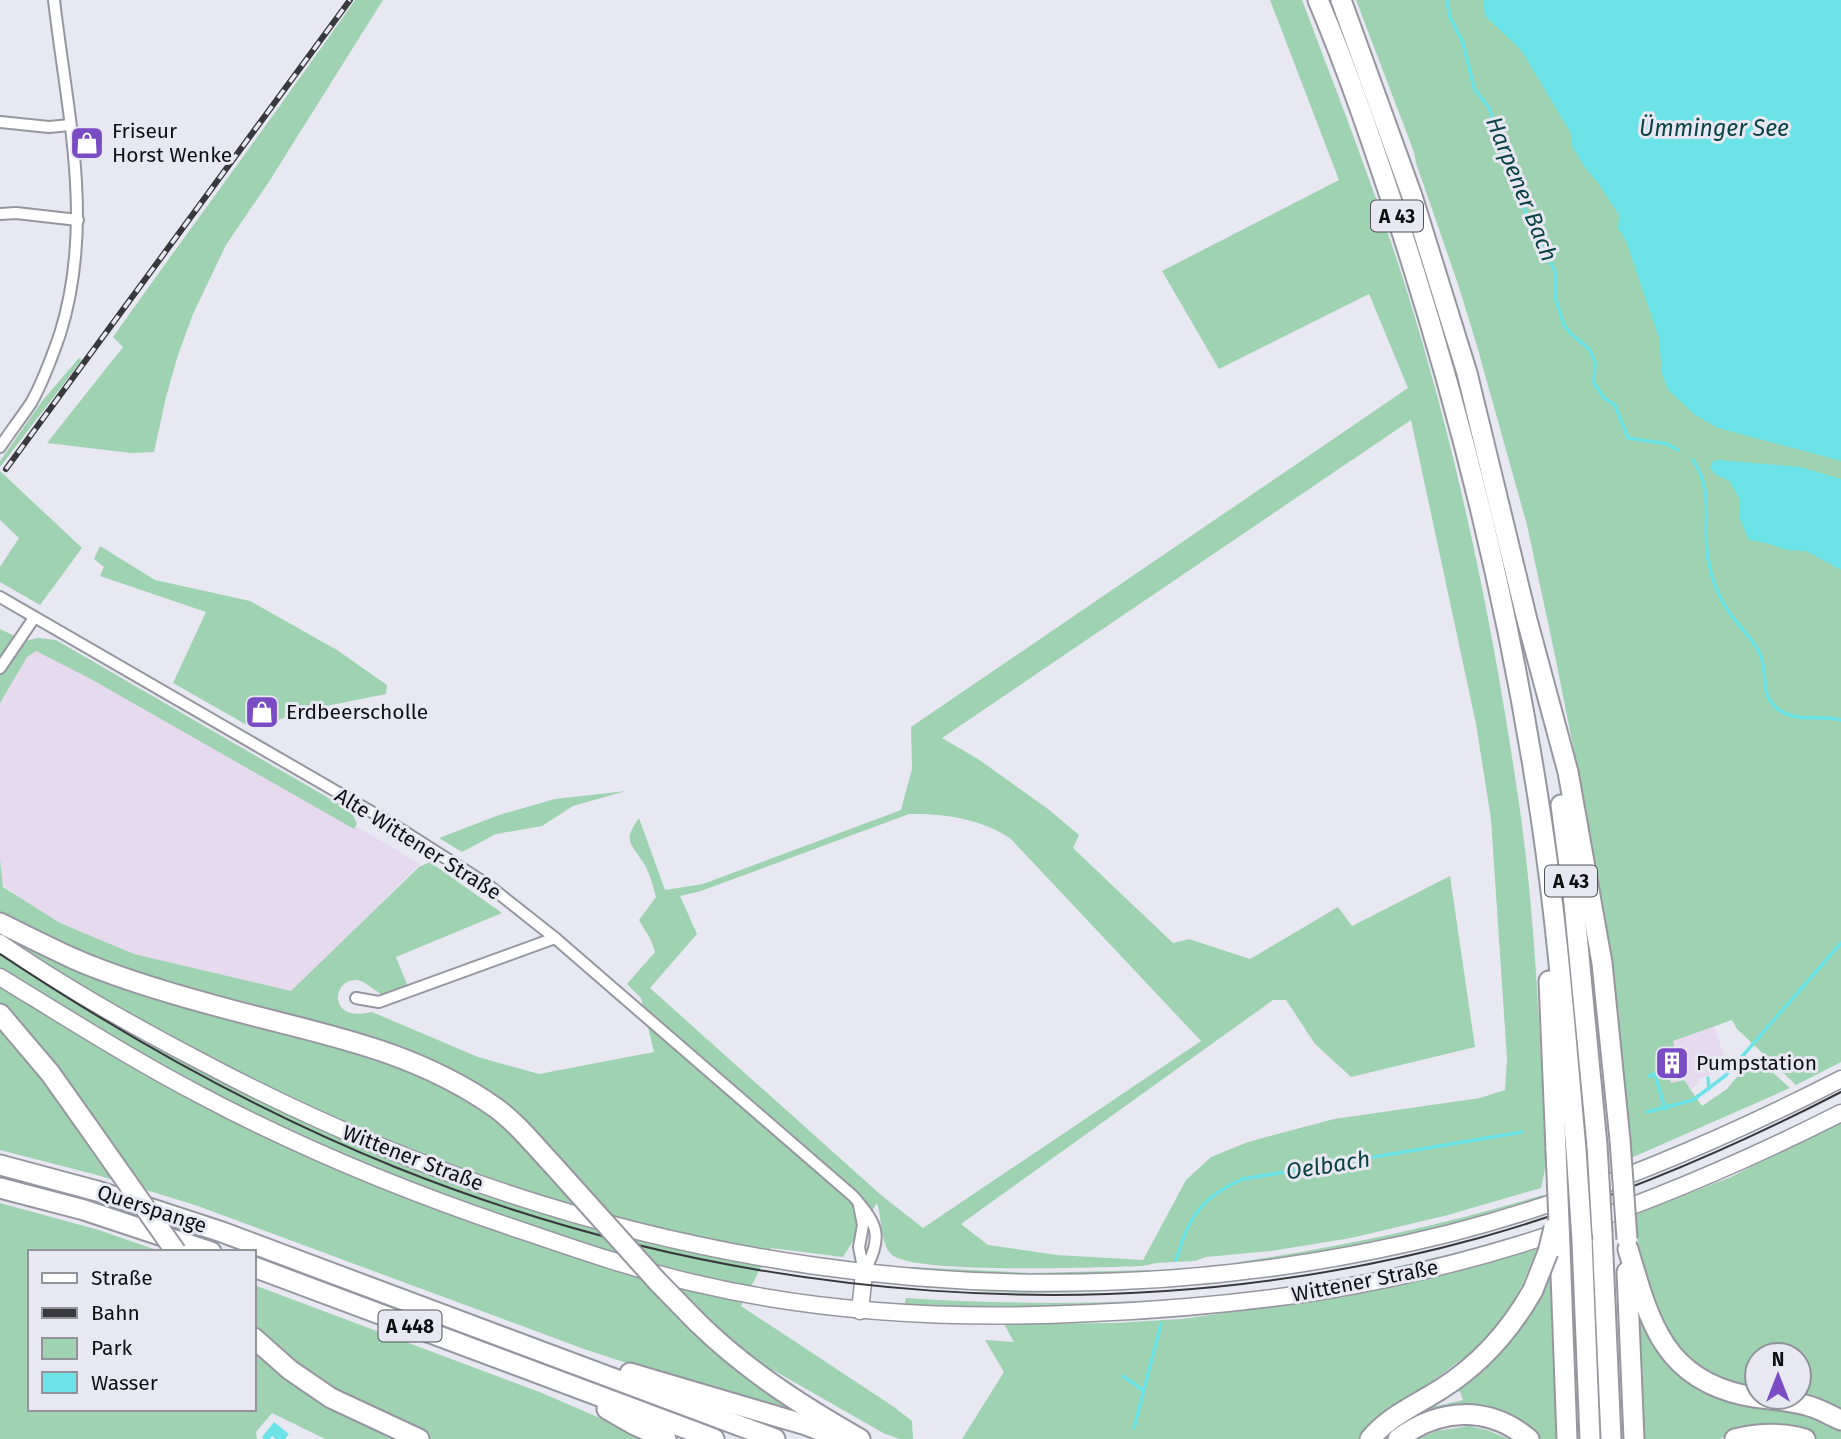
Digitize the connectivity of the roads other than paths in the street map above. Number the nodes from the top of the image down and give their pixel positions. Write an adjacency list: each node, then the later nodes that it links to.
1 (54, 0): 5 (street)
2 (1318, 0): 13 (highway, A 43)
3 (1341, 0): 11 (highway, A 43)
4 (0, 122): 5 (street)
5 (70, 125): 7 (street)
6 (0, 214): 7 (street)
7 (78, 220): 8 (street)
8 (0, 447)
9 (0, 597): 10 (street, Alte Wittener Straße)
10 (34, 618): 12 (street); 15 (street, Alte Wittener Straße)
11 (1527, 620): 25 (highway, bridge); 46 (highway, A 43, bridge)
12 (0, 668)
13 (1542, 823): 24 (highway, bridge); 45 (highway, A 43, bridge)
14 (0, 923): 40 (highway, bridge)
15 (555, 938): 18 (street); 29 (street, Alte Wittener Straße)
16 (0, 943): 29 (main road, Wittener Straße)
17 (0, 977): 30 (main road, Wittener Straße)
18 (356, 998)
19 (0, 1014): 26 (highway, bridge)
20 (1841, 1079): 29 (main road, Wittener Straße)
21 (1841, 1113): 30 (main road, Wittener Straße)
22 (0, 1164): 31 (highway, Querspange / A 448)
23 (0, 1188): 27 (highway, Querspange)
24 (1559, 1206): 41 (highway, bridge); 44 (highway, bridge)
25 (1628, 1244): 34 (highway); 47 (highway)
26 (175, 1250)
27 (205, 1250)
28 (256, 1269): 33 (highway, A 448)
29 (864, 1273): 30 (main road)
30 (860, 1311)
31 (498, 1336): 38 (highway, A 448); 39 (highway)
32 (256, 1340): 35 (highway)
33 (567, 1385): 36 (highway); 37 (highway, A 448)
34 (1841, 1420)
35 (419, 1439)
36 (666, 1439)
37 (714, 1439)
38 (775, 1439)
39 (842, 1439)
40 (860, 1439)
41 (1370, 1439)
42 (1398, 1439): 43 (highway)
43 (1529, 1439)
44 (1567, 1439)
45 (1590, 1439)
46 (1611, 1439)
47 (1634, 1439)
48 (1735, 1439): 49 (highway)
49 (1805, 1439)

